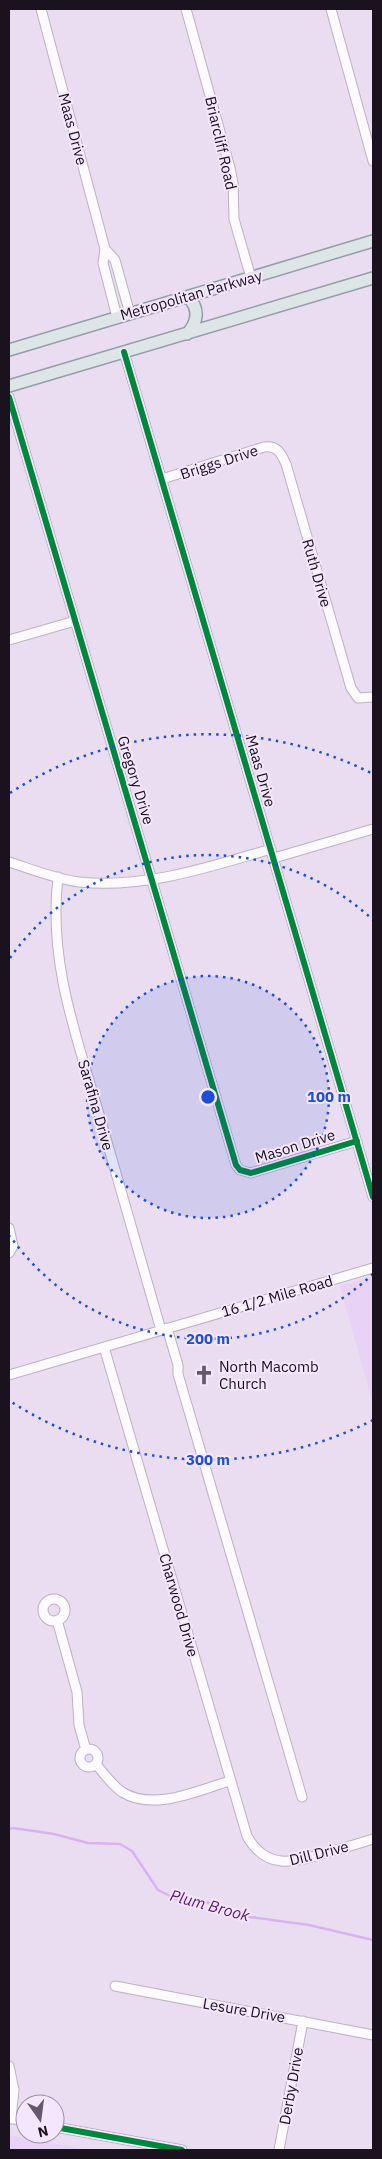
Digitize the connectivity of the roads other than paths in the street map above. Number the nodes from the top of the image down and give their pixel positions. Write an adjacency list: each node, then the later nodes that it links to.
1 (41, 9): 6 (street, Maas Drive)
2 (186, 9): 7 (street, Briarcliff Road)
3 (331, 9): 4 (street)
4 (373, 160)
5 (373, 241): 7 (main road, Metropolitan Parkway)
6 (105, 249): 10 (street, Maas Drive); 11 (street, Maas Drive)
7 (251, 278): 9 (main road, Metropolitan Parkway)
8 (373, 278): 12 (main road)
9 (188, 297): 10 (main road, Metropolitan Parkway); 12 (main road)
10 (130, 314): 11 (main road, Metropolitan Parkway)
11 (117, 317): 13 (main road, Metropolitan Parkway)
12 (187, 334): 14 (main road)
13 (9, 350)
14 (124, 352): 15 (main road); 18 (street, Maas Drive)
15 (9, 386)
16 (9, 397): 19 (street, Gregory Drive)
17 (276, 448): 18 (street, Briggs Drive); 21 (street, Ruth Drive)
18 (162, 480): 23 (street, Maas Drive)
19 (75, 621): 20 (street); 26 (street, Gregory Drive)
20 (9, 640)
21 (373, 697)
22 (373, 829): 23 (street)
23 (272, 853): 26 (street); 27 (street, Maas Drive)
24 (9, 862): 25 (street)
25 (58, 877): 26 (street); 33 (street, Sarafina Drive)
26 (151, 879): 28 (street, Gregory Drive)
27 (357, 1141): 28 (street, Mason Drive); 29 (street, Maas Drive)
28 (240, 1170)
29 (373, 1197)
30 (9, 1228): 31 (street)
31 (10, 1253)
32 (373, 1268): 33 (street, 16 1/2 Mile Road)
33 (164, 1329): 34 (street, 16 1/2 Mile Road); 40 (street, Sarafina Drive)
34 (104, 1347): 35 (street, 16 1/2 Mile Road); 39 (street, Charwood Drive)
35 (9, 1375)
36 (57, 1620): 37 (street)
37 (86, 1750): 38 (street); 38 (street)
38 (96, 1764): 39 (street)
39 (230, 1781): 42 (street, Charwood Drive)
40 (302, 1797)
41 (373, 1839): 42 (street, Dill Drive)
42 (265, 1857)
43 (115, 1986): 44 (street, Lesure Drive)
44 (302, 2021): 45 (street, Lesure Drive); 50 (street, Derby Drive)
45 (373, 2035)
46 (9, 2066): 47 (street)
47 (10, 2119)
48 (65, 2129): 49 (street)
49 (182, 2150)
50 (279, 2150)

